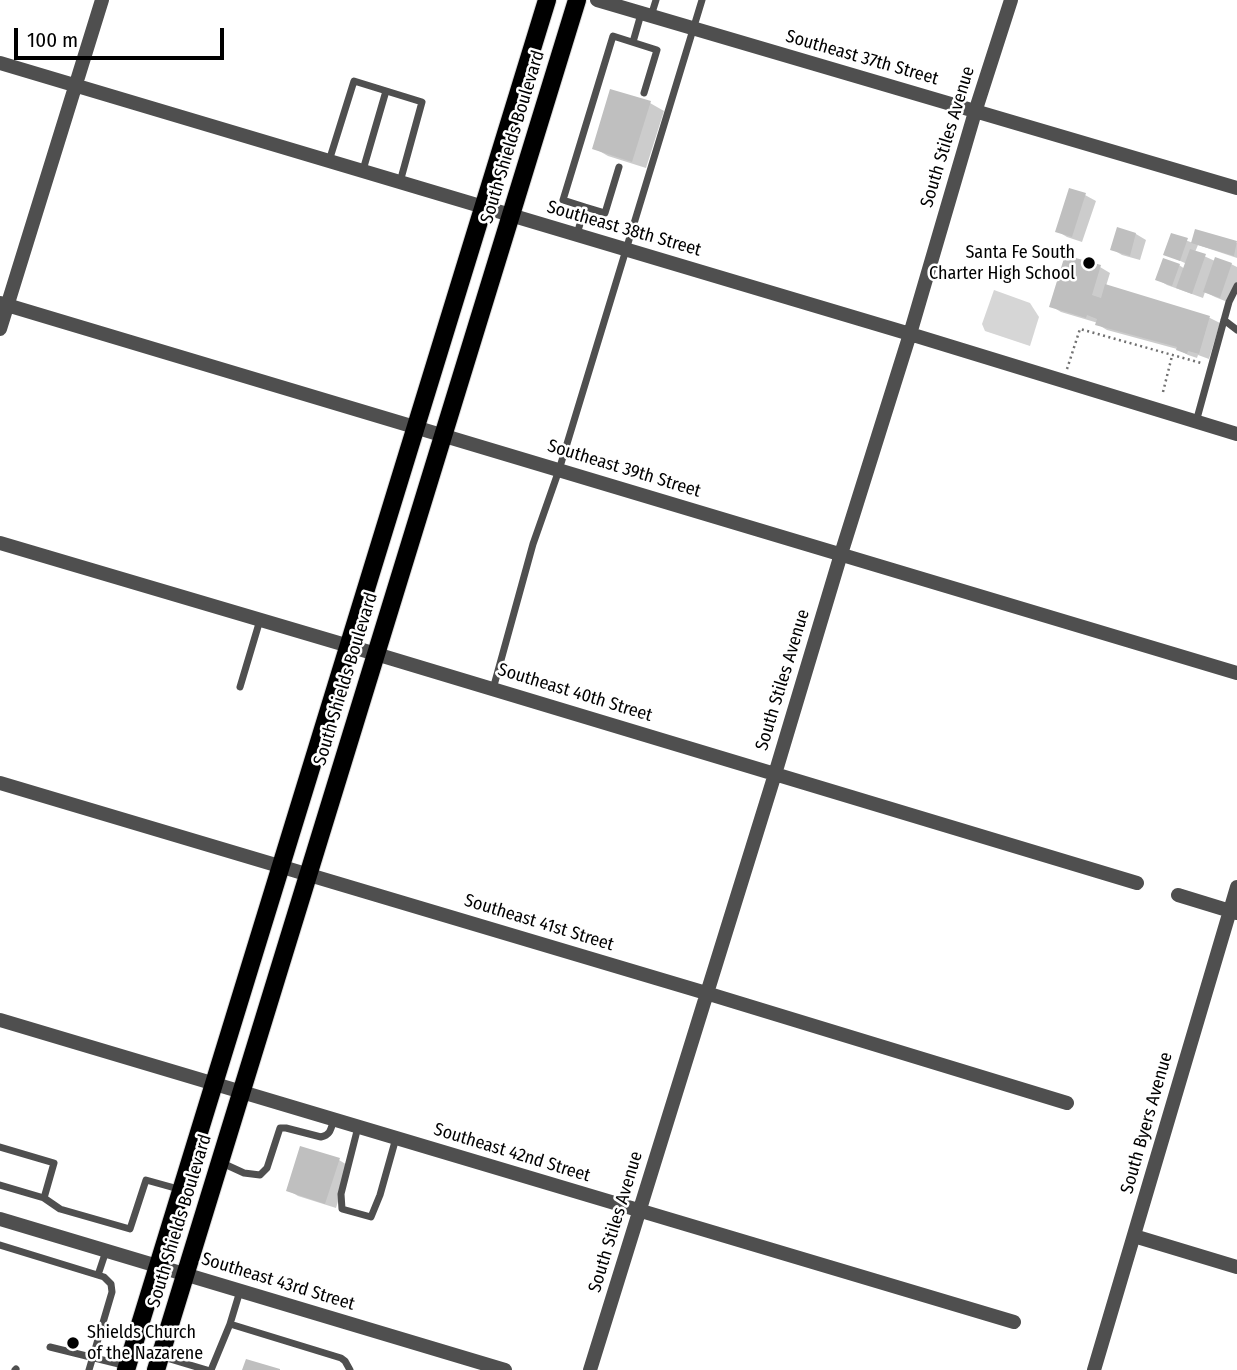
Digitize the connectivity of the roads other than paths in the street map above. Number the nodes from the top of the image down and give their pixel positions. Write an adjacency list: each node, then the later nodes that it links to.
1 (102, 0): 12 (street)
2 (547, 0): 21 (main road, South Shields Boulevard)
3 (577, 0): 23 (main road, South Shields Boulevard)
4 (597, 0): 8 (street, Southeast 37th Street)
5 (656, 0): 8 (lane)
6 (702, 0): 9 (lane)
7 (1011, 0): 15 (street, South Stiles Avenue)
8 (646, 15): 9 (street, Southeast 37th Street); 10 (lane)
9 (693, 28): 15 (street, Southeast 37th Street); 25 (lane)
10 (633, 42): 14 (lane); 22 (lane)
11 (0, 63): 12 (street, Southeast 38th Street)
12 (76, 86): 16 (street, Southeast 38th Street); 27 (street)
13 (386, 91): 16 (lane); 18 (lane); 19 (lane)
14 (644, 93)
15 (975, 112): 20 (street, Southeast 37th Street); 31 (street, South Stiles Avenue)
16 (329, 161): 18 (street, Southeast 38th Street)
17 (619, 167): 22 (lane)
18 (363, 171): 19 (street, Southeast 38th Street)
19 (400, 182): 21 (street, Southeast 38th Street)
20 (1237, 188)
21 (484, 207): 23 (street, Southeast 38th Street); 33 (main road, South Shields Boulevard)
22 (585, 207): 24 (lane)
23 (511, 216): 24 (street, Southeast 38th Street); 35 (main road, South Shields Boulevard)
24 (577, 235): 25 (street, Southeast 38th Street)
25 (626, 250): 31 (street, Southeast 38th Street); 36 (lane)
26 (1237, 286): 28 (lane)
27 (4, 305): 29 (street); 33 (street, Southeast 39th Street)
28 (1224, 320): 30 (lane); 32 (lane)
29 (0, 329)
30 (1237, 330)
31 (910, 334): 32 (street, Southeast 38th Street); 38 (street, South Stiles Avenue)
32 (1196, 422): 34 (street, Southeast 38th Street)
33 (416, 428): 35 (street, Southeast 39th Street); 40 (main road, South Shields Boulevard)
34 (1237, 434)
35 (443, 435): 36 (street, Southeast 39th Street); 41 (main road, South Shields Boulevard)
36 (559, 470): 38 (street, Southeast 39th Street); 44 (lane)
37 (0, 543): 39 (street, Southeast 40th Street)
38 (841, 554): 42 (street, Southeast 39th Street); 45 (street, South Stiles Avenue)
39 (260, 620): 40 (street, Southeast 40th Street); 43 (lane)
40 (350, 647): 41 (street, Southeast 40th Street); 47 (main road, South Shields Boulevard)
41 (376, 654): 44 (street, Southeast 40th Street); 48 (main road, South Shields Boulevard)
42 (1237, 673)
43 (240, 687)
44 (494, 689): 45 (street, Southeast 40th Street)
45 (775, 774): 49 (street, Southeast 40th Street); 53 (street, South Stiles Avenue)
46 (0, 783): 47 (street, Southeast 41st Street)
47 (282, 867): 48 (street, Southeast 41st Street); 55 (main road, South Shields Boulevard)
48 (308, 874): 53 (street, Southeast 41st Street); 56 (main road, South Shields Boulevard)
49 (1138, 883)
50 (1237, 887): 52 (street, South Byers Avenue)
51 (1178, 895): 52 (street)
52 (1233, 912): 68 (street, South Byers Avenue)
53 (706, 993): 57 (street, Southeast 41st Street); 66 (street, South Stiles Avenue)
54 (0, 1020): 55 (street, Southeast 42nd Street)
55 (214, 1084): 56 (street, Southeast 42nd Street); 64 (main road, South Shields Boulevard)
56 (242, 1091): 58 (street, Southeast 42nd Street); 62 (main road, South Shields Boulevard)
57 (1067, 1103)
58 (334, 1119): 59 (street, Southeast 42nd Street); 62 (lane)
59 (358, 1126): 60 (street, Southeast 42nd Street); 60 (lane)
60 (396, 1138): 66 (street, Southeast 42nd Street)
61 (0, 1147): 65 (lane)
62 (219, 1162): 74 (main road, South Shields Boulevard)
63 (0, 1185): 65 (lane)
64 (183, 1190): 65 (lane); 71 (main road, South Shields Boulevard)
65 (44, 1198)
66 (640, 1211): 76 (street, Southeast 42nd Street); 86 (street, South Stiles Avenue)
67 (0, 1219): 70 (street, Southeast 43rd Street)
68 (1134, 1236): 72 (street); 87 (street, South Byers Avenue)
69 (0, 1245): 73 (lane)
70 (106, 1251): 71 (street, Southeast 43rd Street); 73 (lane)
71 (159, 1266): 74 (street, Southeast 43rd Street); 81 (main road, South Shields Boulevard)
72 (1237, 1267)
73 (98, 1275): 79 (lane)
74 (185, 1275): 75 (street, Southeast 43rd Street); 80 (main road, South Shields Boulevard)
75 (240, 1291): 77 (lane); 85 (street, Southeast 43rd Street)
76 (1014, 1322)
77 (230, 1324): 83 (lane); 84 (lane)
78 (50, 1347): 79 (lane)
79 (93, 1356): 81 (lane); 82 (lane)
80 (158, 1363): 83 (lane)
81 (127, 1368)
82 (89, 1370)
83 (209, 1370)
84 (350, 1370)
85 (505, 1370)
86 (590, 1370)
87 (1094, 1370)

